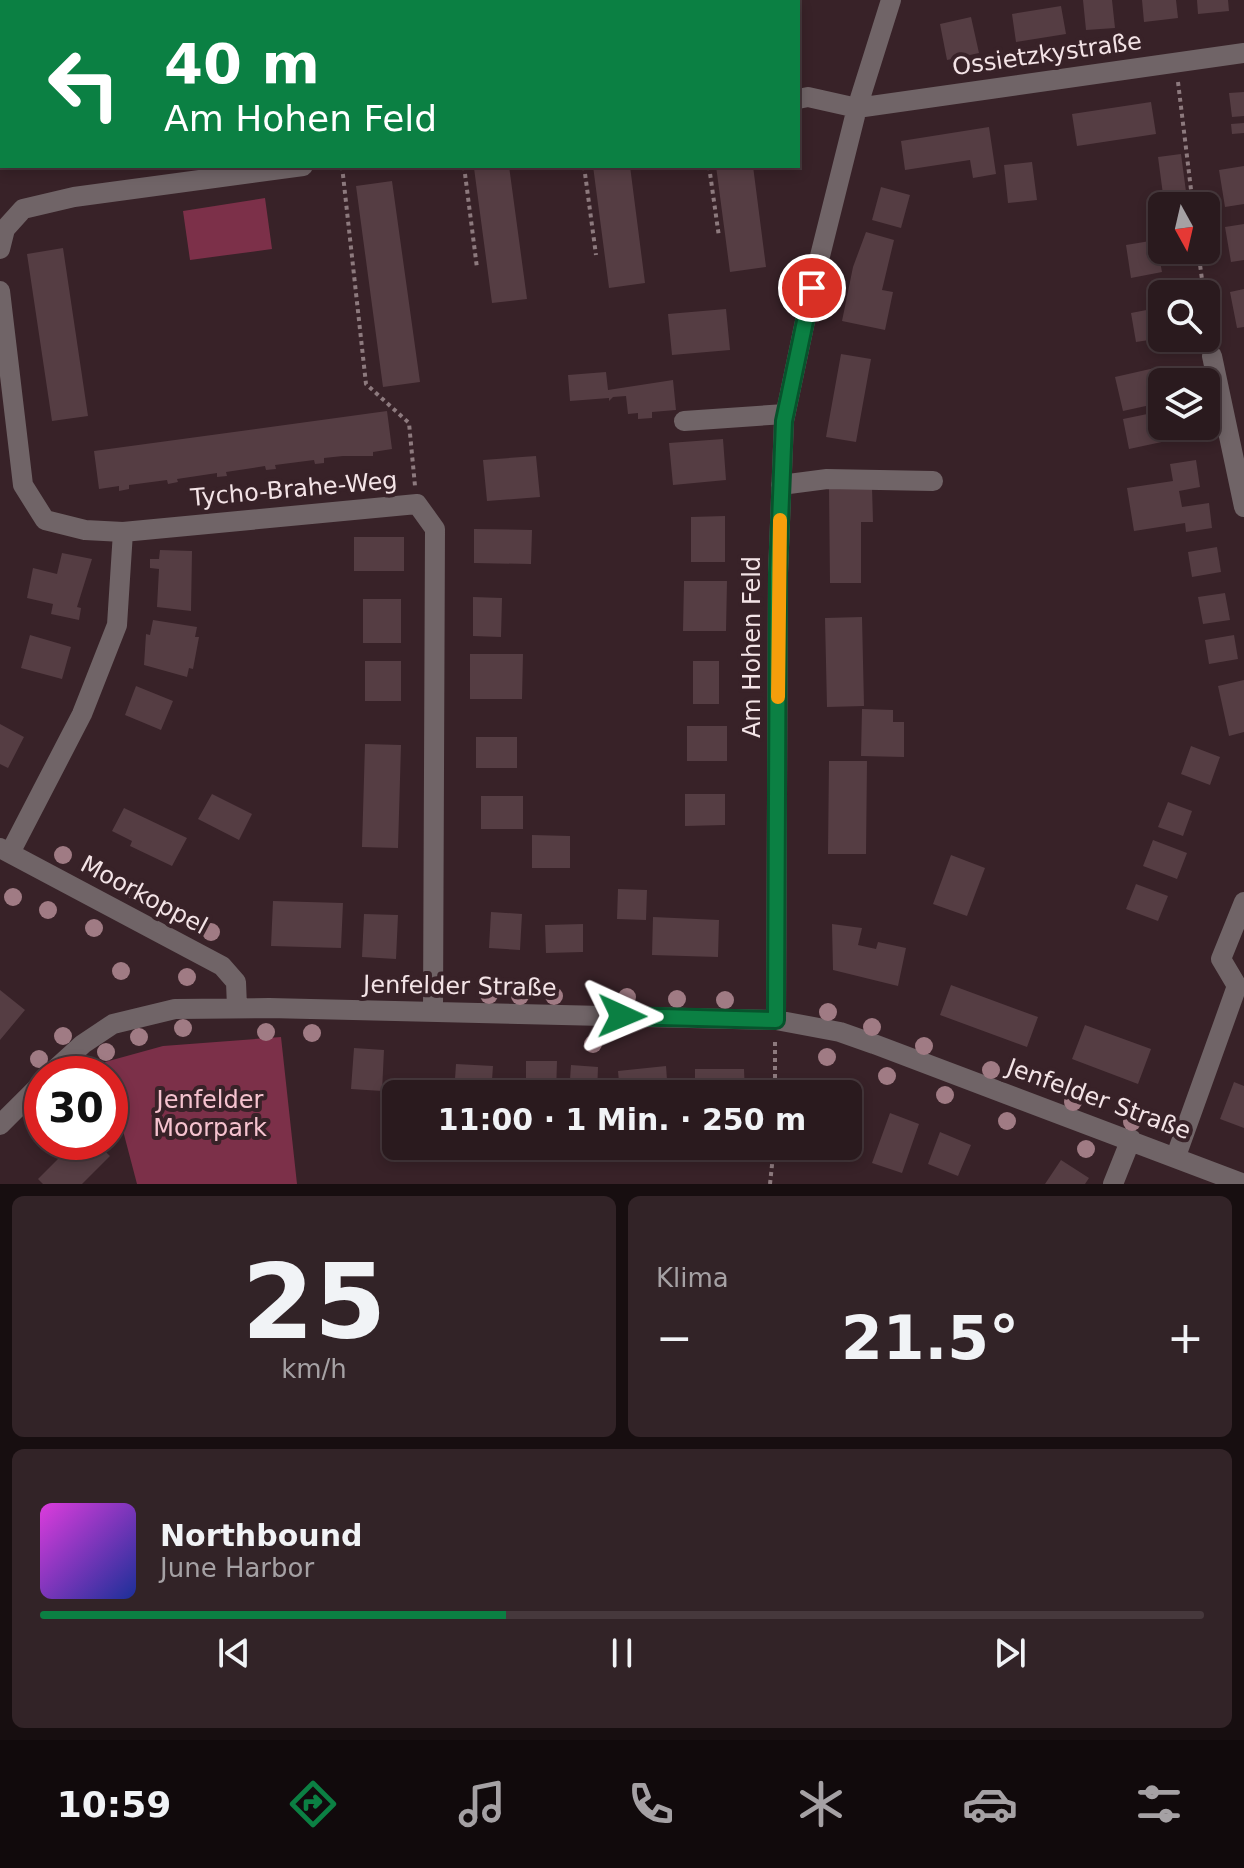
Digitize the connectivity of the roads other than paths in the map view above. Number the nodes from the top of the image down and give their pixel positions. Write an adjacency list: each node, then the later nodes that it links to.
1 (891, 0): 4 (street, Am Hohen Feld)
2 (1244, 53): 4 (street, Ossietzkystraße)
3 (800, 99): 4 (street)
4 (857, 108): 9 (street, Am Hohen Feld)
5 (288, 168): 6 (street)
6 (0, 249)
7 (0, 291): 15 (street, Tycho-Brahe-Weg)
8 (1212, 356): 11 (street)
9 (785, 414): 10 (street); 13 (street, Am Hohen Feld)
10 (684, 421)
11 (1239, 462): 14 (street)
12 (933, 481): 13 (street)
13 (781, 485): 20 (street, Am Hohen Feld)
14 (1244, 507)
15 (123, 532): 16 (street); 19 (street, Tycho-Brahe-Weg)
16 (3, 853): 18 (street, Moorkoppel)
17 (1244, 902): 25 (street)
18 (237, 1007): 19 (street, Jenfelder Straße); 21 (street, Jenfelder Straße)
19 (433, 1011): 20 (street, Jenfelder Straße)
20 (776, 1020): 24 (street, Jenfelder Straße)
21 (71, 1056)
22 (24, 1101): 23 (street)
23 (0, 1125)
24 (1131, 1139): 25 (street, Jenfelder Straße); 26 (street)
25 (1176, 1156): 27 (street, Jenfelder Straße)
26 (1113, 1184)
27 (1244, 1184)

